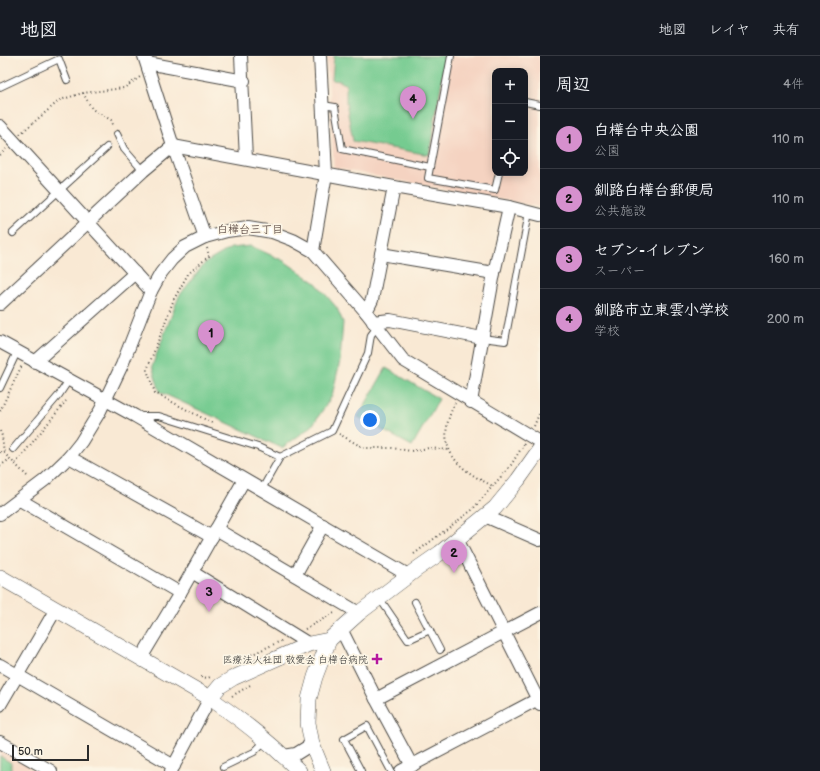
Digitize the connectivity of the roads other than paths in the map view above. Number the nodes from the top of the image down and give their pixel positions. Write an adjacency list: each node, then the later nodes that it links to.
1 (242, 56): 6 (street)
2 (320, 56): 9 (street)
3 (451, 56): 16 (lane)
4 (147, 63): 6 (street); 14 (street)
5 (67, 80): 7 (lane)
6 (244, 82): 15 (street)
7 (0, 87)
8 (528, 103): 10 (lane)
9 (322, 105): 16 (lane); 18 (street)
10 (540, 105)
11 (0, 126): 21 (street)
12 (117, 134): 17 (lane)
13 (107, 146): 21 (lane)
14 (173, 146): 15 (street); 17 (street); 26 (street)
15 (246, 159): 18 (street)
16 (430, 167): 19 (lane)
17 (143, 171): 24 (street)
18 (326, 174): 20 (street); 27 (street)
19 (497, 176)
20 (394, 187): 22 (street); 28 (street)
21 (59, 190): 24 (street); 25 (lane)
22 (509, 207): 23 (street); 30 (street)
23 (535, 214): 34 (lane)
24 (88, 222): 29 (street); 32 (street)
25 (12, 233)
26 (205, 237): 27 (street); 31 (street)
27 (313, 250): 33 (street)
28 (381, 254): 30 (street); 33 (street)
29 (134, 273): 31 (street); 36 (street)
30 (494, 273): 34 (street)
31 (151, 291): 39 (street)
32 (0, 304)
33 (372, 320): 34 (street); 40 (street); 46 (lane)
34 (482, 338): 40 (street)
35 (0, 342): 36 (street)
36 (25, 358): 37 (street); 38 (lane)
37 (67, 383): 39 (street); 44 (lane)
38 (0, 388)
39 (105, 400): 41 (street); 45 (street)
40 (471, 402): 42 (street)
41 (135, 416): 46 (lane); 47 (street)
42 (540, 442)
43 (540, 448): 51 (street)
44 (14, 449)
45 (69, 457): 49 (street); 53 (street)
46 (280, 457): 48 (lane)
47 (244, 480): 48 (street); 53 (street)
48 (262, 490): 52 (street)
49 (20, 500): 50 (street); 60 (street)
50 (0, 514)
51 (485, 516): 54 (street); 55 (street)
52 (323, 525): 57 (street); 58 (street)
53 (214, 533): 56 (street); 58 (street)
54 (457, 539): 57 (street); 68 (street)
55 (540, 540)
56 (192, 572): 60 (street); 70 (street)
57 (413, 572): 61 (street)
58 (295, 575): 64 (street)
59 (0, 577): 63 (street)
60 (180, 593): 72 (street)
61 (380, 599): 64 (street); 67 (lane)
62 (415, 602): 67 (lane)
63 (56, 608): 72 (street); 74 (street)
64 (359, 613): 66 (street)
65 (540, 613): 68 (street)
66 (341, 629): 69 (street); 76 (street)
67 (430, 630): 71 (lane)
68 (503, 632): 76 (street); 77 (street)
69 (329, 640): 70 (street); 81 (street)
70 (309, 644): 75 (street)
71 (440, 650)
72 (140, 658): 75 (street)
73 (0, 665): 74 (street)
74 (18, 675): 78 (street); 85 (street)
75 (210, 698): 79 (street); 85 (street)
76 (376, 699): 84 (street)
77 (539, 700): 84 (street)
78 (0, 705)
79 (266, 741): 82 (street); 83 (lane)
80 (0, 742): 86 (street)
81 (312, 744): 82 (street); 88 (street)
82 (284, 756): 87 (street)
83 (223, 767)
84 (407, 768)
85 (173, 769)
86 (51, 771)
87 (299, 771)
88 (323, 771)
89 (361, 771): 90 (lane)
90 (391, 771)

